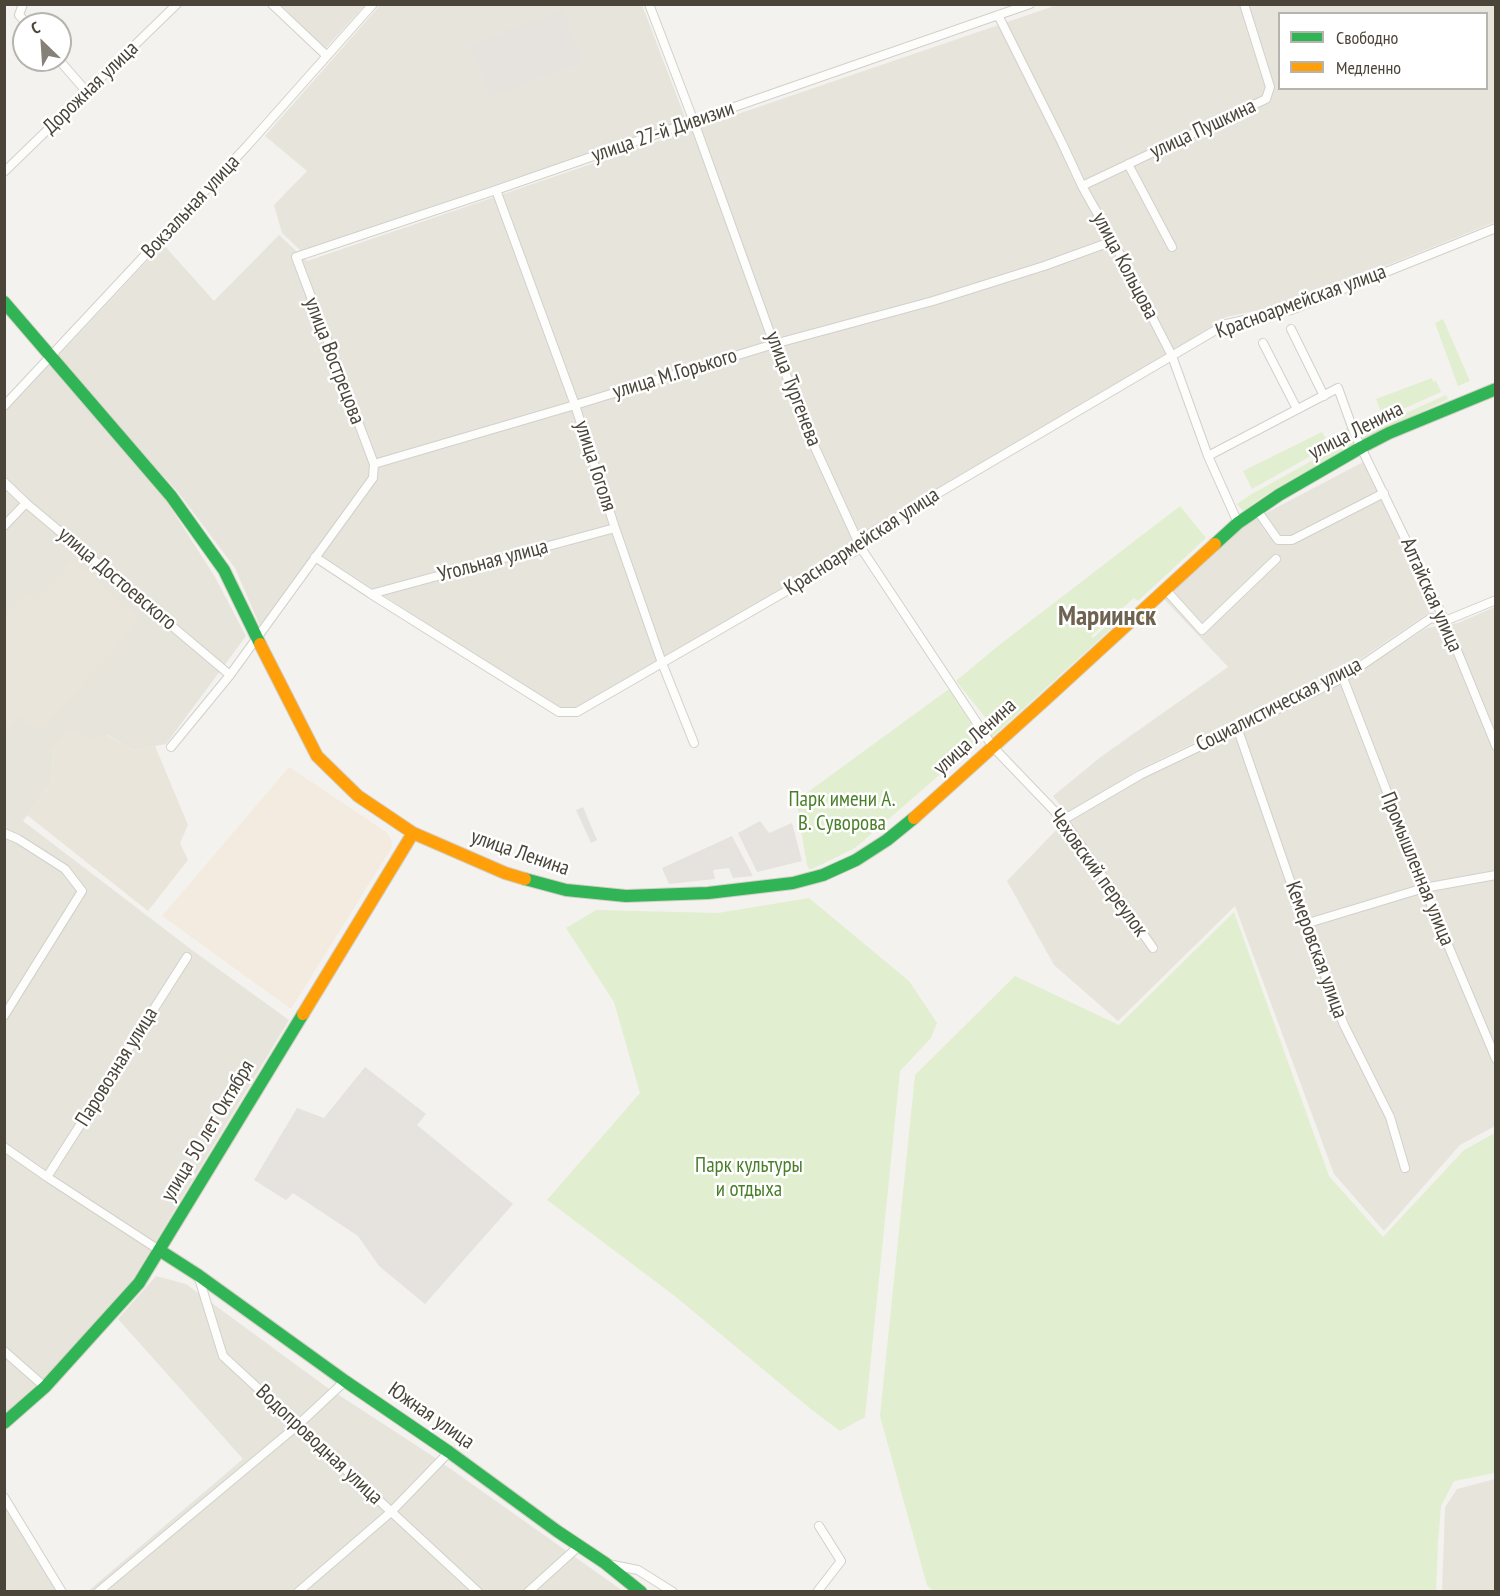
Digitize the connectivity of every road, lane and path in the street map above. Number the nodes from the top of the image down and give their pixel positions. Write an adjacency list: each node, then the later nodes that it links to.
1 (177, 4): 10 (street, Дорожная улица)
2 (272, 4): 8 (street)
3 (373, 4): 8 (street, Вокзальная улица)
4 (649, 4): 11 (street, улица Тургенева)
5 (1030, 4): 7 (street, улица 27-й Дивизии)
6 (1244, 4): 12 (street, улица Пушкина)
7 (998, 15): 11 (street, улица 27-й Дивизии); 14 (street, улица Кольцова)
8 (327, 56): 25 (street, Вокзальная улица)
9 (70, 72): 10 (street)
10 (87, 92): 13 (street, Дорожная улица)
11 (694, 122): 15 (street, улица 27-й Дивизии); 23 (street, улица Тургенева)
12 (1128, 164): 14 (street, улица Пушкина); 18 (street)
13 (7, 166)
14 (1082, 186): 17 (street, улица Кольцова)
15 (496, 190): 19 (street, улица 27-й Дивизии); 28 (street, улица Гоголя)
16 (1496, 228): 24 (street, Красноармейская улица)
17 (1113, 241): 23 (street, улица М.Горького); 24 (street, улица Кольцова)
18 (1172, 248)
19 (296, 257): 33 (street, улица Вострецова)
20 (4, 302): 25 (main road, улица Ленина)
21 (1291, 329): 27 (street)
22 (1263, 343): 30 (street)
23 (774, 344): 28 (street, улица М.Горького); 41 (street, улица Тургенева)
24 (1172, 356): 32 (street, улица Кольцова); 41 (street, Красноармейская улица)
25 (50, 357): 29 (street, Вокзальная улица); 48 (main road, улица Ленина)
26 (1496, 389): 31 (main road, улица Ленина)
27 (1324, 396): 30 (street); 31 (street, Алтайская улица)
28 (574, 405): 33 (street, улица М.Горького); 40 (street, улица Гоголя)
29 (4, 406)
30 (1297, 409): 32 (street)
31 (1362, 447): 35 (street, Алтайская улица); 37 (main road, улица Ленина)
32 (1208, 456): 38 (street, улица Кольцова)
33 (374, 464): 42 (street)
34 (4, 482): 36 (street, улица Достоевского)
35 (1384, 493): 37 (street); 47 (street, Алтайская улица)
36 (26, 503): 39 (street); 50 (street, улица Достоевского)
37 (1257, 510): 38 (main road, улица Ленина)
38 (1238, 523): 44 (main road, улица Ленина)
39 (4, 526)
40 (615, 528): 45 (street, Угольная улица); 49 (street, улица Гоголя)
41 (861, 548): 49 (street, Красноармейская улица); 56 (street, улица Тургенева)
42 (315, 557): 45 (street, Красноармейская улица); 48 (street)
43 (1276, 559): 44 (street)
44 (1165, 589): 56 (main road, улица Ленина)
45 (371, 594): 49 (street, Красноармейская улица)
46 (1496, 600): 47 (street, Социалистическая улица)
47 (1445, 621): 51 (street, Социалистическая улица); 54 (street, Алтайская улица)
48 (258, 638): 50 (street); 59 (main road, улица Ленина)
49 (662, 663): 53 (street, улица Гоголя)
50 (230, 675): 55 (street)
51 (1343, 678): 52 (street, Социалистическая улица); 61 (street, Промышленная улица)
52 (1237, 728): 57 (street, Социалистическая улица); 62 (street, Кемеровская улица)
53 (694, 743)
54 (1496, 746)
55 (171, 747)
56 (993, 747): 57 (street, Чеховский переулок); 59 (main road, улица Ленина)
57 (1063, 820): 63 (street, Чеховский переулок)
58 (4, 833): 65 (street)
59 (412, 833): 70 (main road, улица 50 лет Октября)
60 (1496, 875): 61 (street)
61 (1424, 888): 62 (street); 66 (street, Промышленная улица)
62 (1305, 924): 68 (street, Кемеровская улица)
63 (1153, 948)
64 (187, 957): 69 (street, Паровозная улица)
65 (4, 1016)
66 (1496, 1059)
67 (4, 1147): 69 (street)
68 (1405, 1168)
69 (47, 1177): 70 (street)
70 (159, 1250): 71 (main road, Южная улица); 74 (main road, улица 50 лет Октября)
71 (198, 1275): 73 (main road, Южная улица); 76 (street, Водопроводная улица)
72 (4, 1351): 74 (street)
73 (345, 1381): 76 (street); 77 (main road, Южная улица)
74 (45, 1387): 75 (main road, улица 50 лет Октября)
75 (4, 1423)
76 (298, 1425): 79 (street, Водопроводная улица); 84 (street)
77 (449, 1452): 79 (street); 81 (main road, Южная улица)
78 (4, 1497): 83 (street)
79 (391, 1512): 85 (street); 86 (street, Водопроводная улица)
80 (819, 1526): 90 (street)
81 (579, 1546): 82 (main road, Южная улица); 87 (street)
82 (605, 1563): 88 (main road, Южная улица); 89 (street)
83 (62, 1592)
84 (98, 1592)
85 (298, 1592)
86 (478, 1592)
87 (528, 1592)
88 (641, 1592)
89 (673, 1592)
90 (817, 1592)

